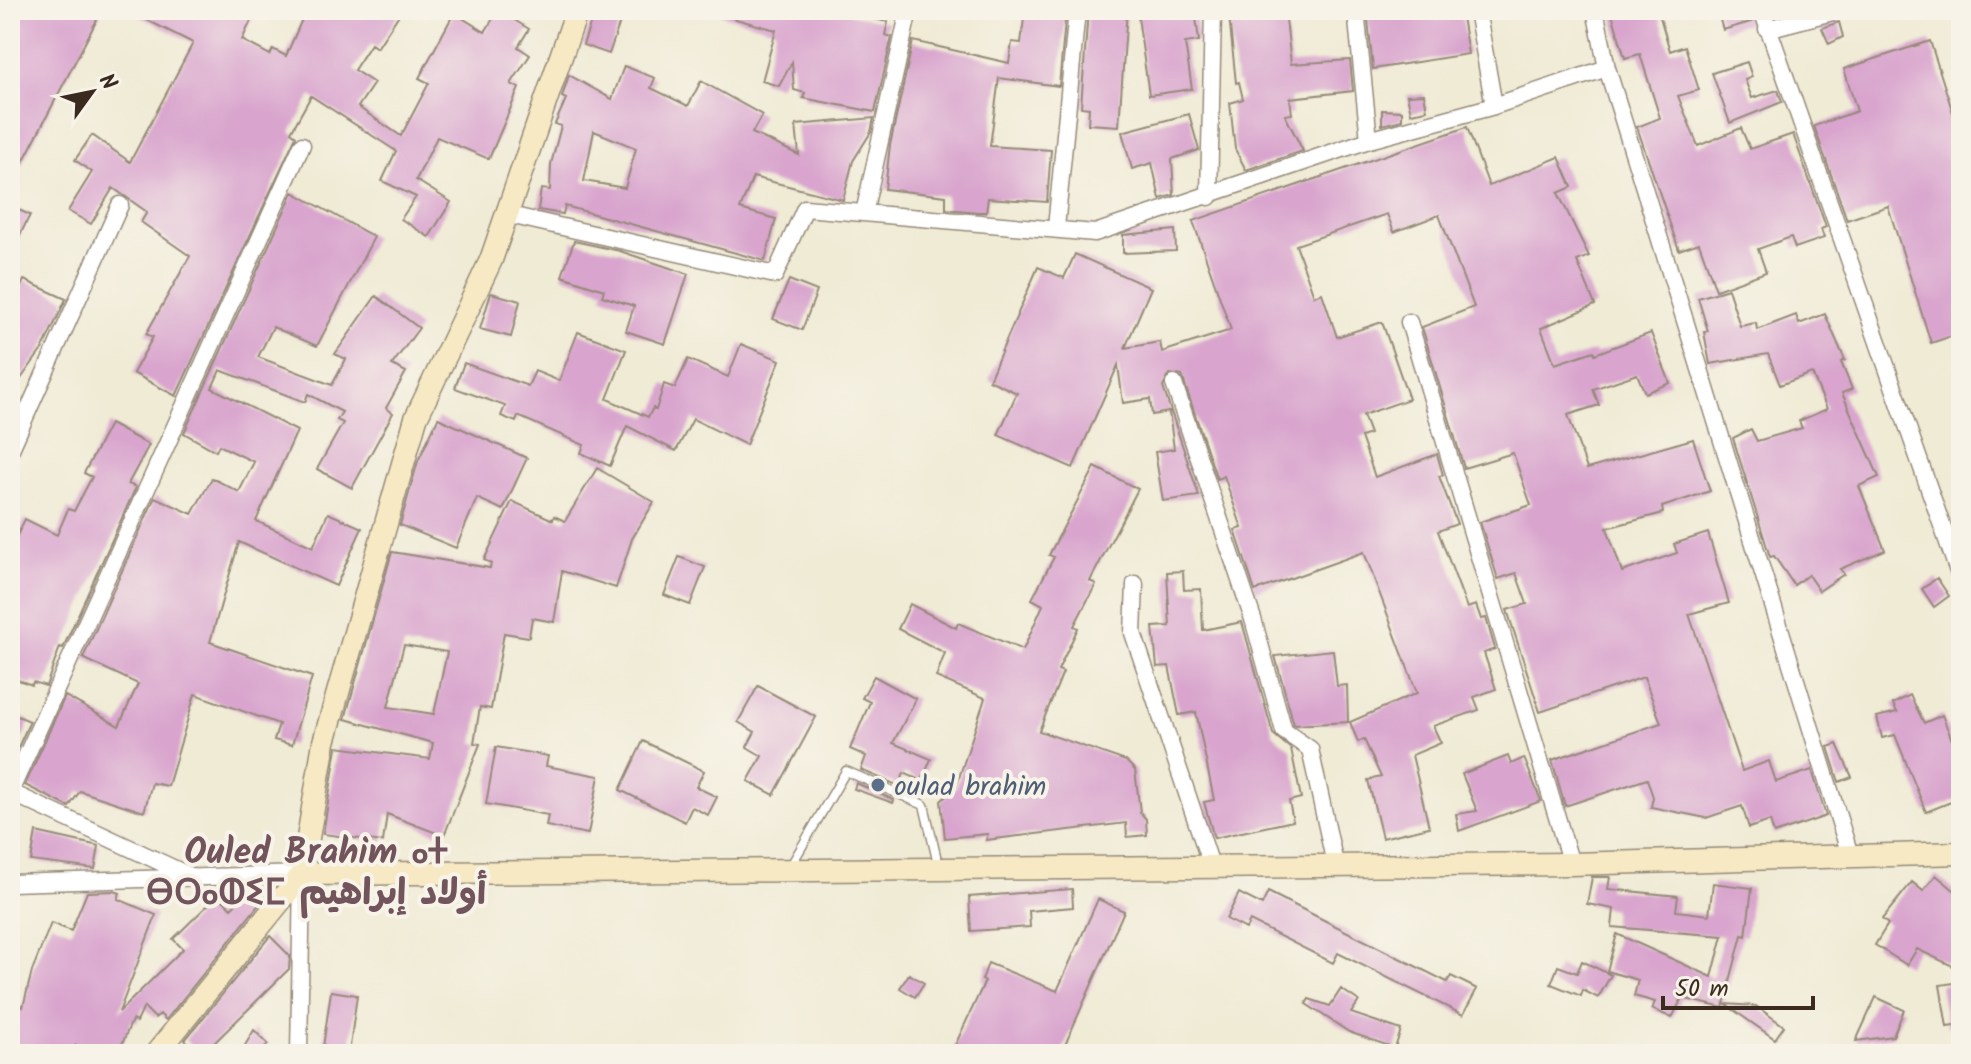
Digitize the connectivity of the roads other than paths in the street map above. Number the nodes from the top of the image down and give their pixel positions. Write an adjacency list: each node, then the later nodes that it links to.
1 (577, 10): 18 (main road)
2 (909, 10): 17 (street)
3 (1077, 10): 19 (street)
4 (1213, 10): 15 (street)
5 (1356, 10): 13 (street)
6 (1477, 10): 12 (street)
7 (1595, 10): 11 (street)
8 (1762, 10): 10 (street)
9 (1840, 10): 10 (street)
10 (1767, 29): 23 (street)
11 (1607, 68): 12 (street); 27 (street)
12 (1494, 106): 13 (street)
13 (1369, 140): 15 (street)
14 (302, 145): 25 (street)
15 (1209, 197): 19 (street)
16 (120, 205): 22 (street)
17 (864, 213): 18 (street); 19 (street)
18 (505, 214): 33 (main road)
19 (1056, 228)
20 (1409, 322): 29 (street)
21 (1174, 384): 28 (street)
22 (10, 451)
23 (1961, 580)
24 (1135, 584): 30 (street)
25 (10, 792): 34 (street)
26 (1961, 853): 27 (main road)
27 (1850, 855): 29 (main road)
28 (1335, 864): 29 (main road); 30 (main road)
29 (1571, 864)
30 (1211, 865): 31 (main road)
31 (940, 869): 32 (main road); 32 (lane)
32 (788, 871): 33 (main road)
33 (302, 874): 34 (street); 36 (main road); 37 (street)
34 (196, 878): 35 (street)
35 (10, 883)
36 (156, 1054)
37 (299, 1054)

